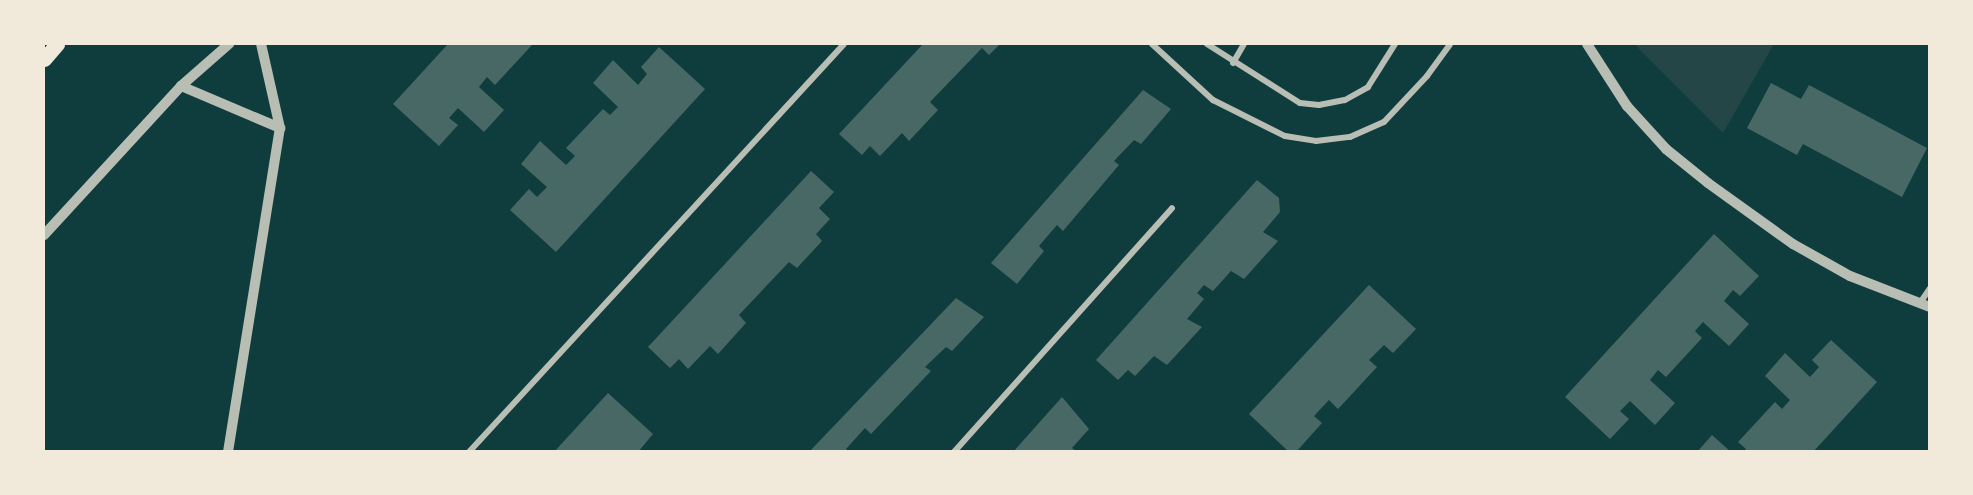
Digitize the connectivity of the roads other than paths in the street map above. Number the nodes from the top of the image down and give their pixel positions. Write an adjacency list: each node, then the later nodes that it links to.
1 (57, 44): 11 (main road)
2 (228, 44): 13 (street)
3 (261, 44): 14 (street)
4 (844, 44): 20 (street)
5 (1152, 44): 9 (street)
6 (1207, 44): 12 (street)
7 (1244, 44): 12 (street)
8 (1395, 44): 12 (street)
9 (1450, 44)
10 (1587, 44): 18 (street)
11 (44, 59)
12 (1233, 63)
13 (181, 86): 14 (street); 16 (street)
14 (280, 128): 19 (street)
15 (1172, 208): 21 (street)
16 (44, 235)
17 (1929, 288): 18 (street)
18 (1925, 305)
19 (228, 452)
20 (469, 452)
21 (954, 452)

